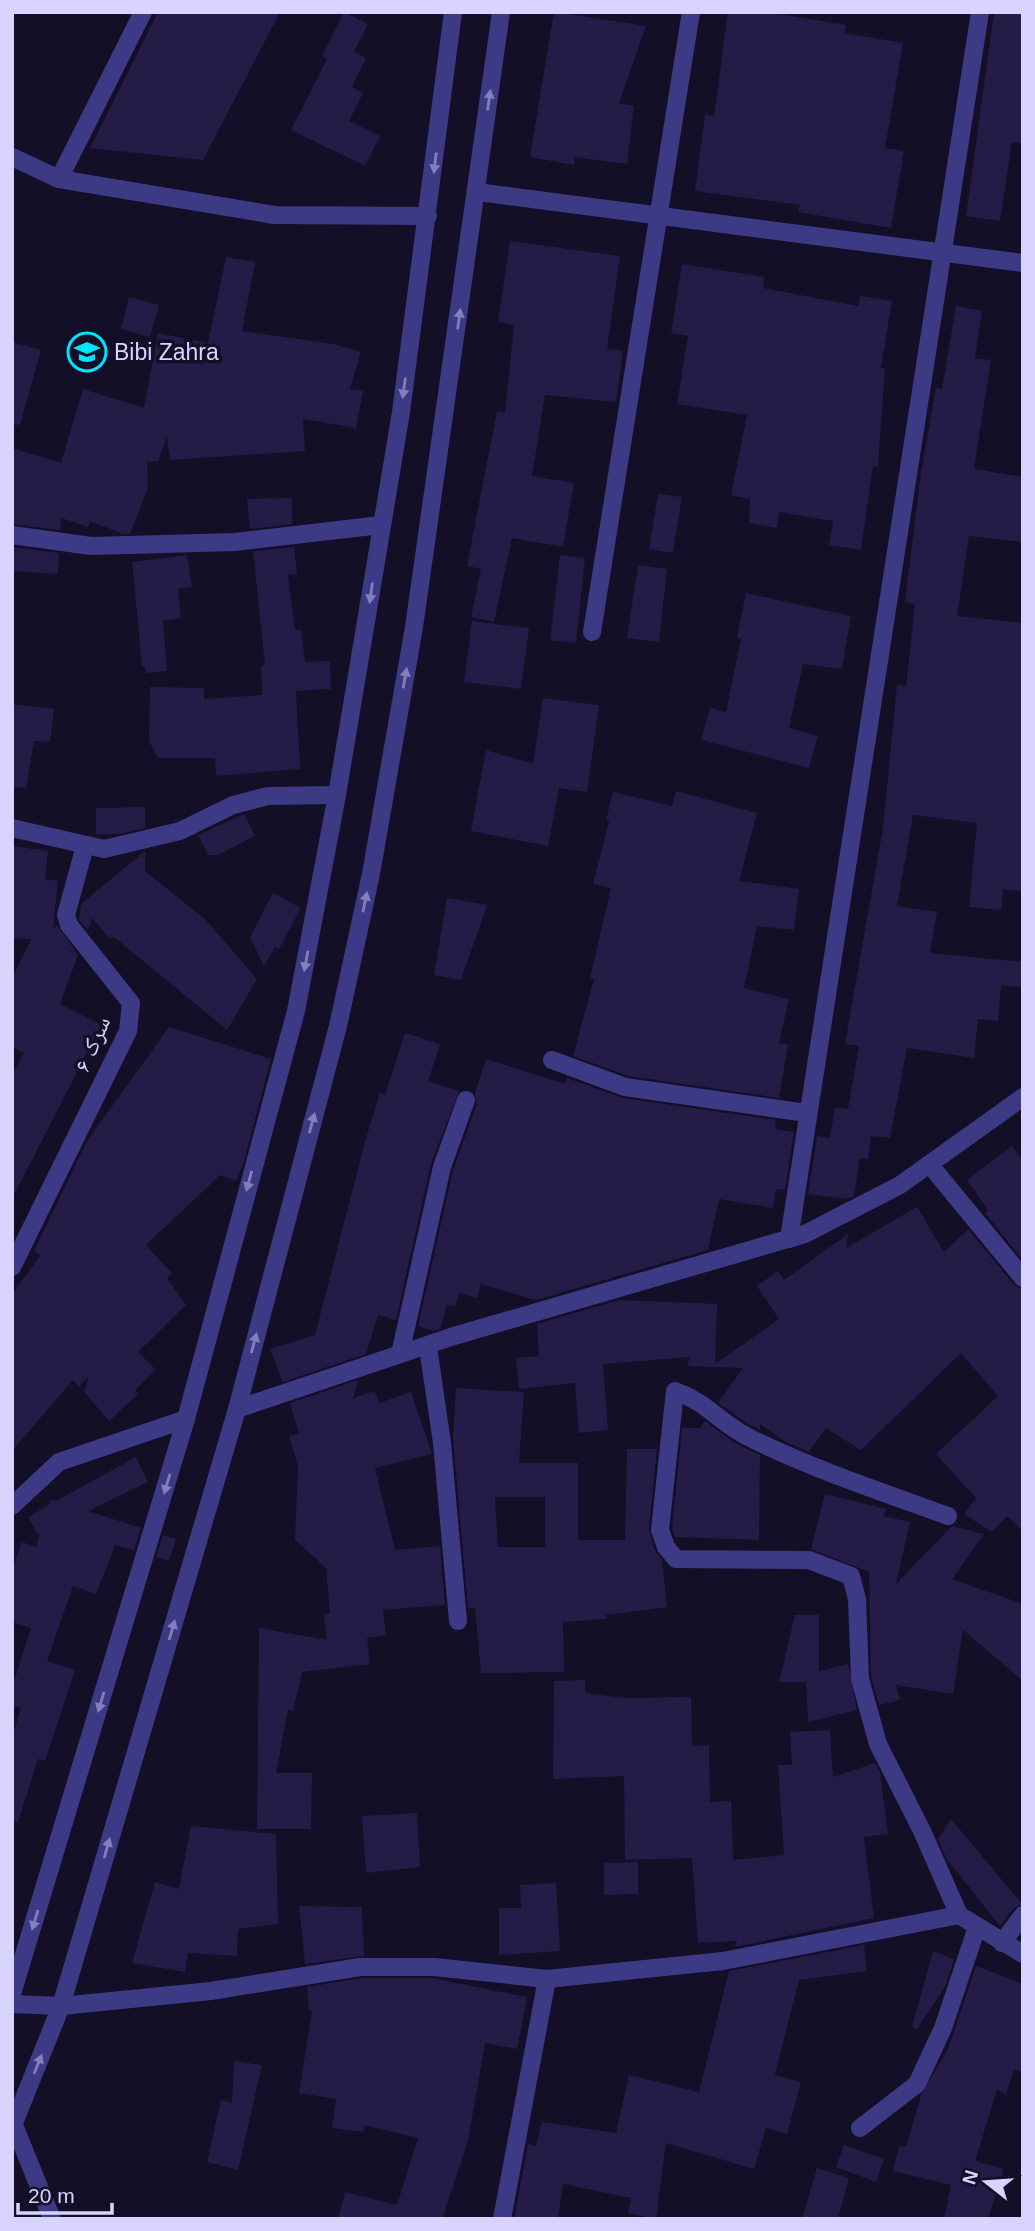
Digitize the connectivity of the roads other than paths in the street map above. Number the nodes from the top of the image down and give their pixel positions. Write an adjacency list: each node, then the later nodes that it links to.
1 (143, 12): 7 (street)
2 (453, 12): 9 (street, one-way to 9)
3 (501, 12): 8 (street, one-way to 3)
4 (691, 12): 10 (street)
5 (980, 12): 11 (street)
6 (12, 157): 7 (street)
7 (59, 179): 9 (street)
8 (477, 192): 10 (street); 29 (street, one-way to 8)
9 (428, 216): 13 (street, one-way to 13)
10 (657, 216): 11 (street); 15 (street)
11 (942, 254): 12 (street); 22 (street)
12 (1023, 264)
13 (381, 525): 14 (street); 16 (street, one-way to 16)
14 (12, 535)
15 (592, 632)
16 (337, 795): 18 (street); 30 (street, one-way to 30)
17 (12, 828): 18 (street)
18 (85, 846): 25 (street, سرک ۶)
19 (552, 1059): 22 (street)
20 (1023, 1097): 23 (street)
21 (466, 1100): 28 (street)
22 (807, 1113): 24 (street)
23 (930, 1165): 24 (street); 26 (street)
24 (789, 1239): 27 (street)
25 (12, 1267)
26 (1023, 1278)
27 (428, 1347): 28 (street); 33 (street)
28 (400, 1354): 29 (street)
29 (237, 1409): 42 (street, one-way to 29)
30 (187, 1419): 31 (street); 40 (street, one-way to 40)
31 (12, 1506)
32 (948, 1516): 34 (street)
33 (458, 1621)
34 (959, 1915): 36 (street); 39 (street)
35 (1023, 1915): 37 (street)
36 (977, 1927): 37 (street); 44 (street)
37 (1002, 1943): 38 (street)
38 (1023, 1954)
39 (547, 1979): 42 (street); 46 (street)
40 (12, 1994)
41 (12, 2004): 42 (street)
42 (61, 2006): 43 (street, one-way to 42)
43 (13, 2123): 45 (street)
44 (860, 2127)
45 (52, 2219)
46 (502, 2219)

